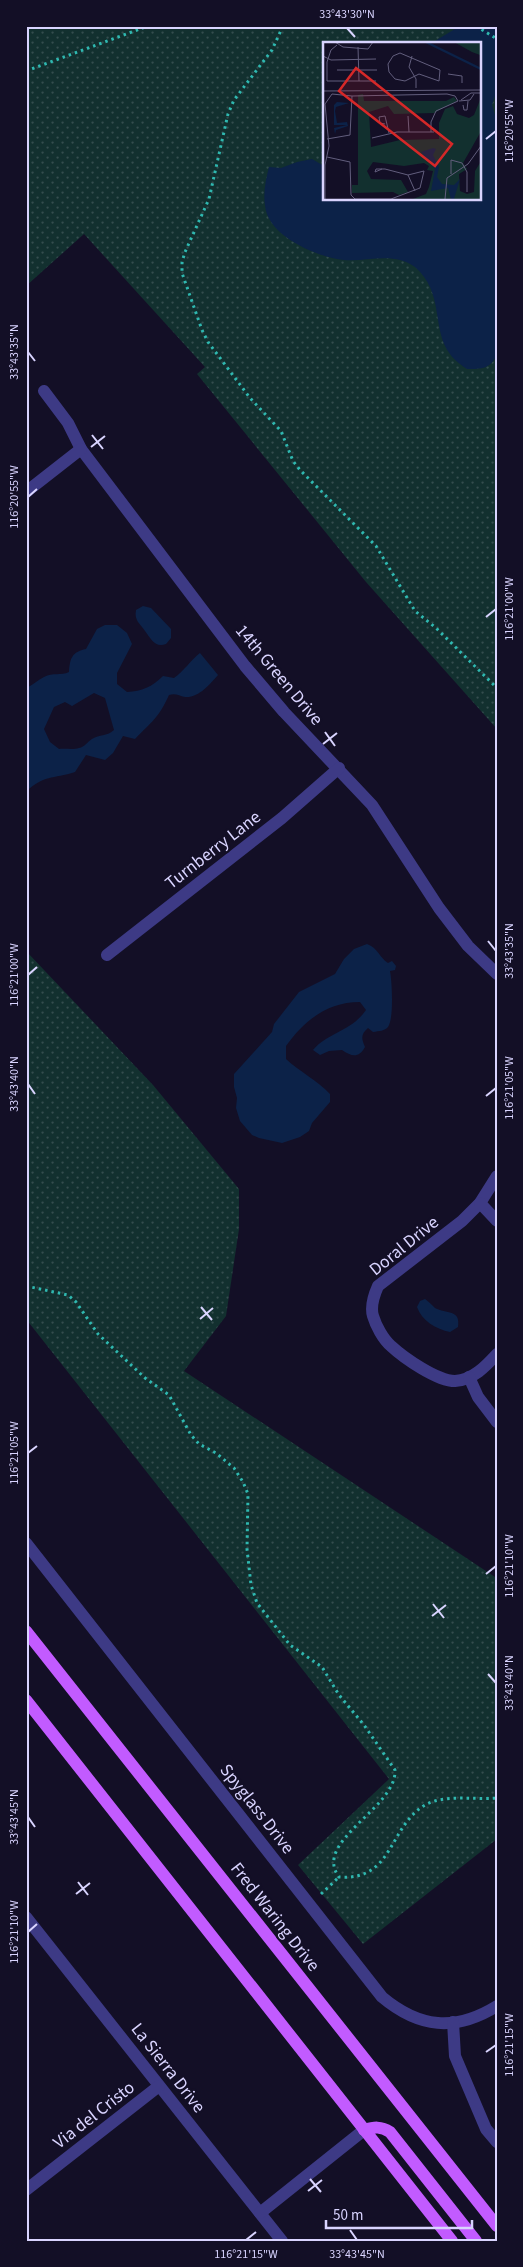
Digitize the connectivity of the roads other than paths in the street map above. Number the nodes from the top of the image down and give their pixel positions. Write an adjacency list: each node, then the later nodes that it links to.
1 (44, 391): 2 (street, 14th Green Drive)
2 (80, 449): 3 (street); 4 (street, 14th Green Drive)
3 (26, 492)
4 (339, 768): 5 (street, Turnberry Lane); 6 (street, 14th Green Drive)
5 (107, 956)
6 (497, 974)
7 (497, 1176): 8 (street, Doral Drive)
8 (480, 1203): 9 (street); 11 (street, Doral Drive)
9 (497, 1221)
10 (497, 1354): 11 (street)
11 (469, 1377): 12 (street)
12 (497, 1422)
13 (26, 1543): 18 (street, Spyglass Drive)
14 (26, 1631): 24 (main road, Fred Waring Drive)
15 (26, 1700): 20 (main road)
16 (26, 1917): 19 (street, La Sierra Drive)
17 (497, 2006): 18 (street, Spyglass Drive)
18 (453, 2022): 21 (street)
19 (159, 2086): 22 (street, Via del Cristo); 23 (street, La Sierra Drive)
20 (364, 2130): 23 (street); 26 (main road); 27 (main road)
21 (497, 2142)
22 (26, 2190)
23 (260, 2213): 25 (street, La Sierra Drive)
24 (497, 2226)
25 (282, 2241)
26 (452, 2241)
27 (476, 2241)

